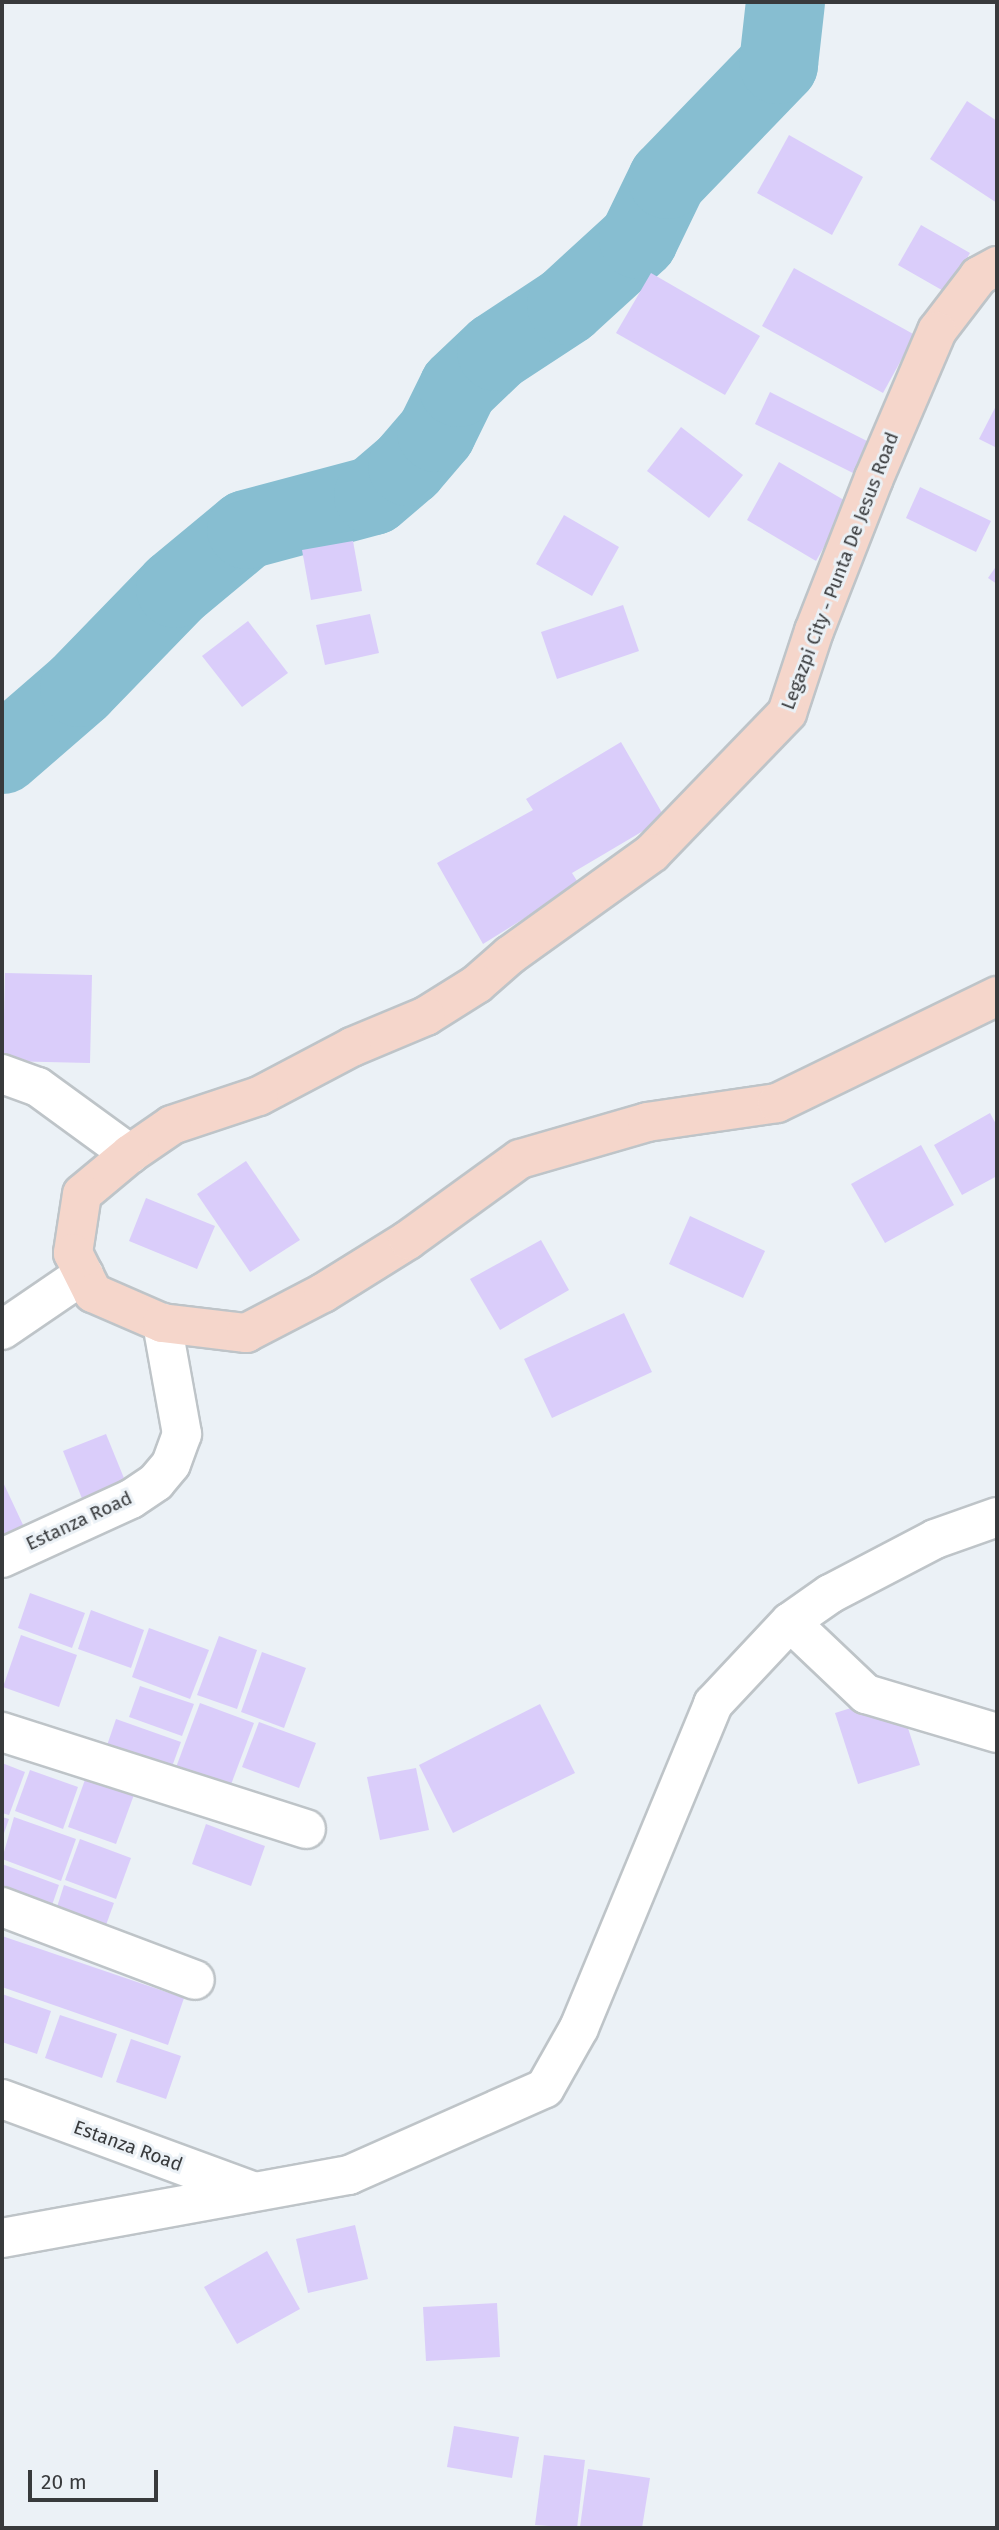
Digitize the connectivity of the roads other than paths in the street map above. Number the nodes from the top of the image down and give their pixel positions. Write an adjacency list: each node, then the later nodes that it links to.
1 (997, 265): 4 (main road, Legazpi City - Punta De Jesus Road)
2 (997, 996): 6 (main road, Legazpi City - Punta De Jesus Road)
3 (2, 1074): 4 (street)
4 (130, 1154): 5 (main road, Legazpi City - Punta De Jesus Road)
5 (84, 1274): 6 (main road, Legazpi City - Punta De Jesus Road); 7 (street)
6 (162, 1323): 9 (street, Estanza Road)
7 (2, 1330)
8 (997, 1517): 10 (street)
9 (2, 1558)
10 (790, 1622): 12 (street); 17 (street)
11 (2, 1732): 13 (street)
12 (997, 1733)
13 (306, 1829)
14 (2, 1907): 15 (street)
15 (195, 1980)
16 (2, 2099): 17 (street, Estanza Road)
17 (254, 2192): 18 (street)
18 (2, 2238)

